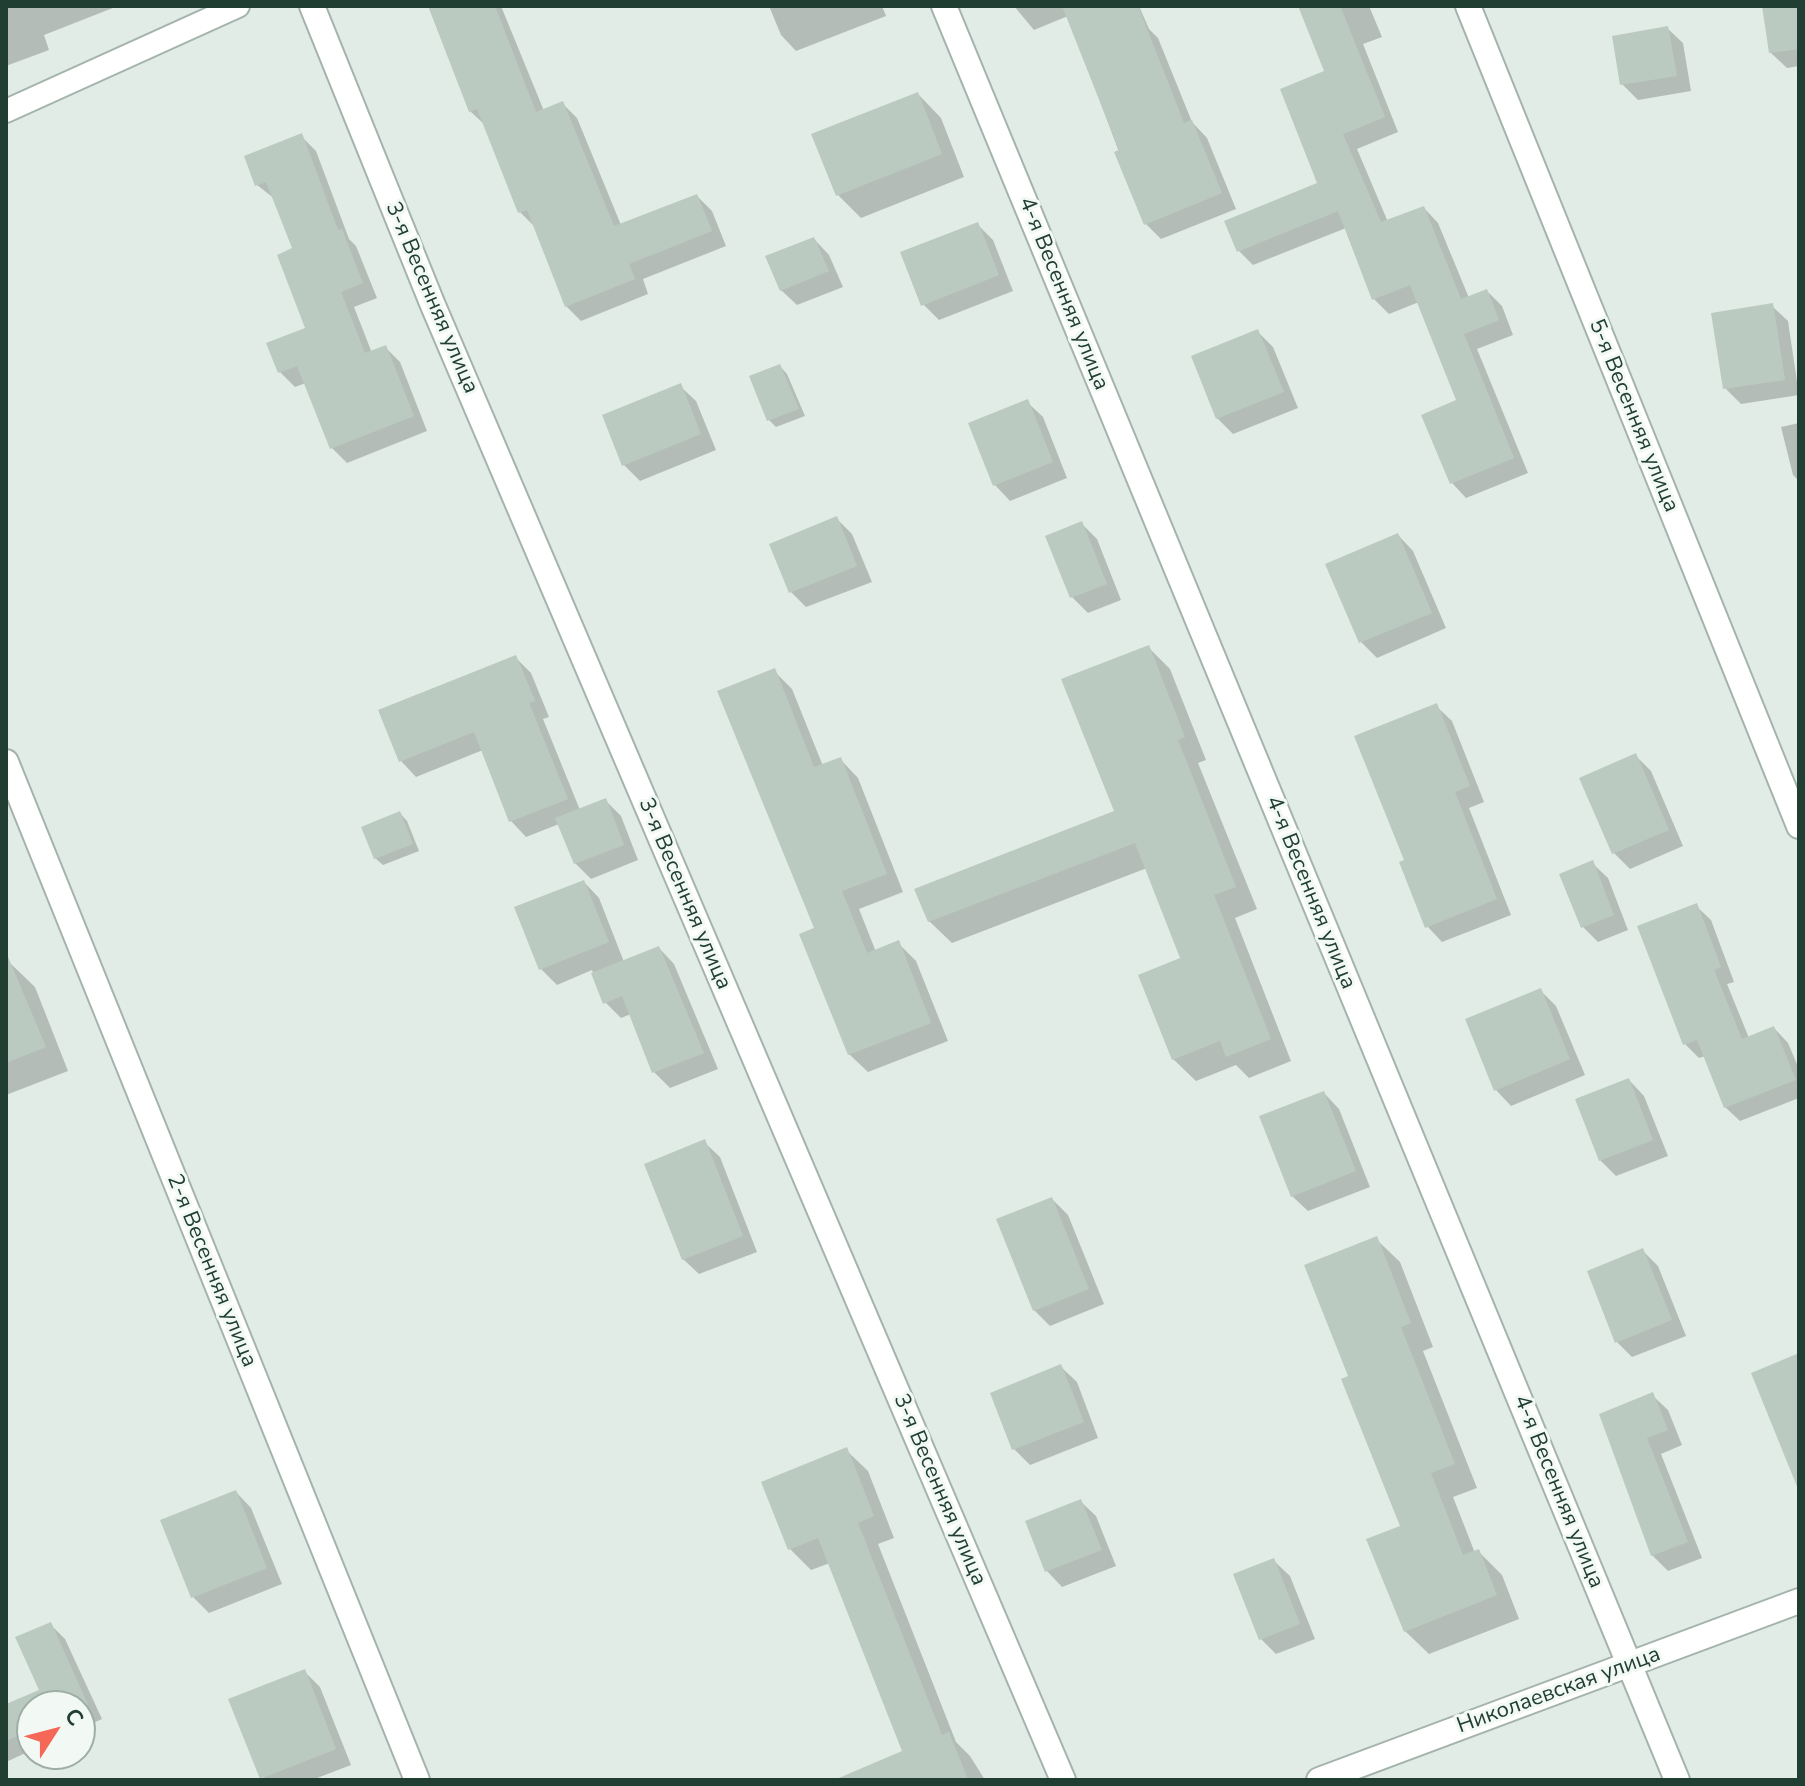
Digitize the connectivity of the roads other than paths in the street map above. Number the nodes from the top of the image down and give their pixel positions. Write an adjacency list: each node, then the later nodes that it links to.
1 (238, 6): 5 (lane)
2 (312, 6): 11 (street, 3-я Весенняя улица)
3 (944, 6): 9 (street, 4-я Весенняя улица)
4 (1468, 6): 7 (street, 5-я Весенняя улица)
5 (6, 111)
6 (6, 762): 10 (street, 2-я Весенняя улица)
7 (1799, 826)
8 (1799, 1601): 9 (street, Николаевская улица)
9 (1629, 1665): 12 (street, Николаевская улица); 13 (street, 4-я Весенняя улица)
10 (417, 1780)
11 (1063, 1780)
12 (1319, 1780)
13 (1677, 1780)

